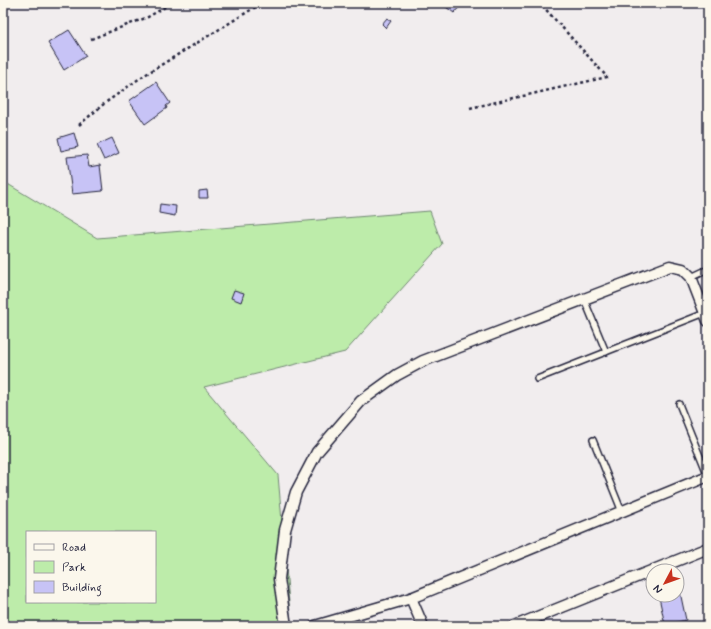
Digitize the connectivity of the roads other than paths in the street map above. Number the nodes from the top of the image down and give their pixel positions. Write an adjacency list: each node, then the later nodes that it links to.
1 (708, 269): 2 (lane)
2 (691, 277): 3 (street); 4 (street)
3 (584, 299): 5 (lane); 13 (street)
4 (706, 317): 5 (lane)
5 (606, 352): 6 (lane)
6 (537, 379)
7 (679, 404): 9 (lane)
8 (593, 440): 10 (lane)
9 (708, 476): 10 (street)
10 (622, 512): 12 (street)
11 (708, 548): 16 (street)
12 (411, 598): 14 (street); 15 (street)
13 (286, 626)
14 (315, 626)
15 (423, 626)
16 (515, 626)

